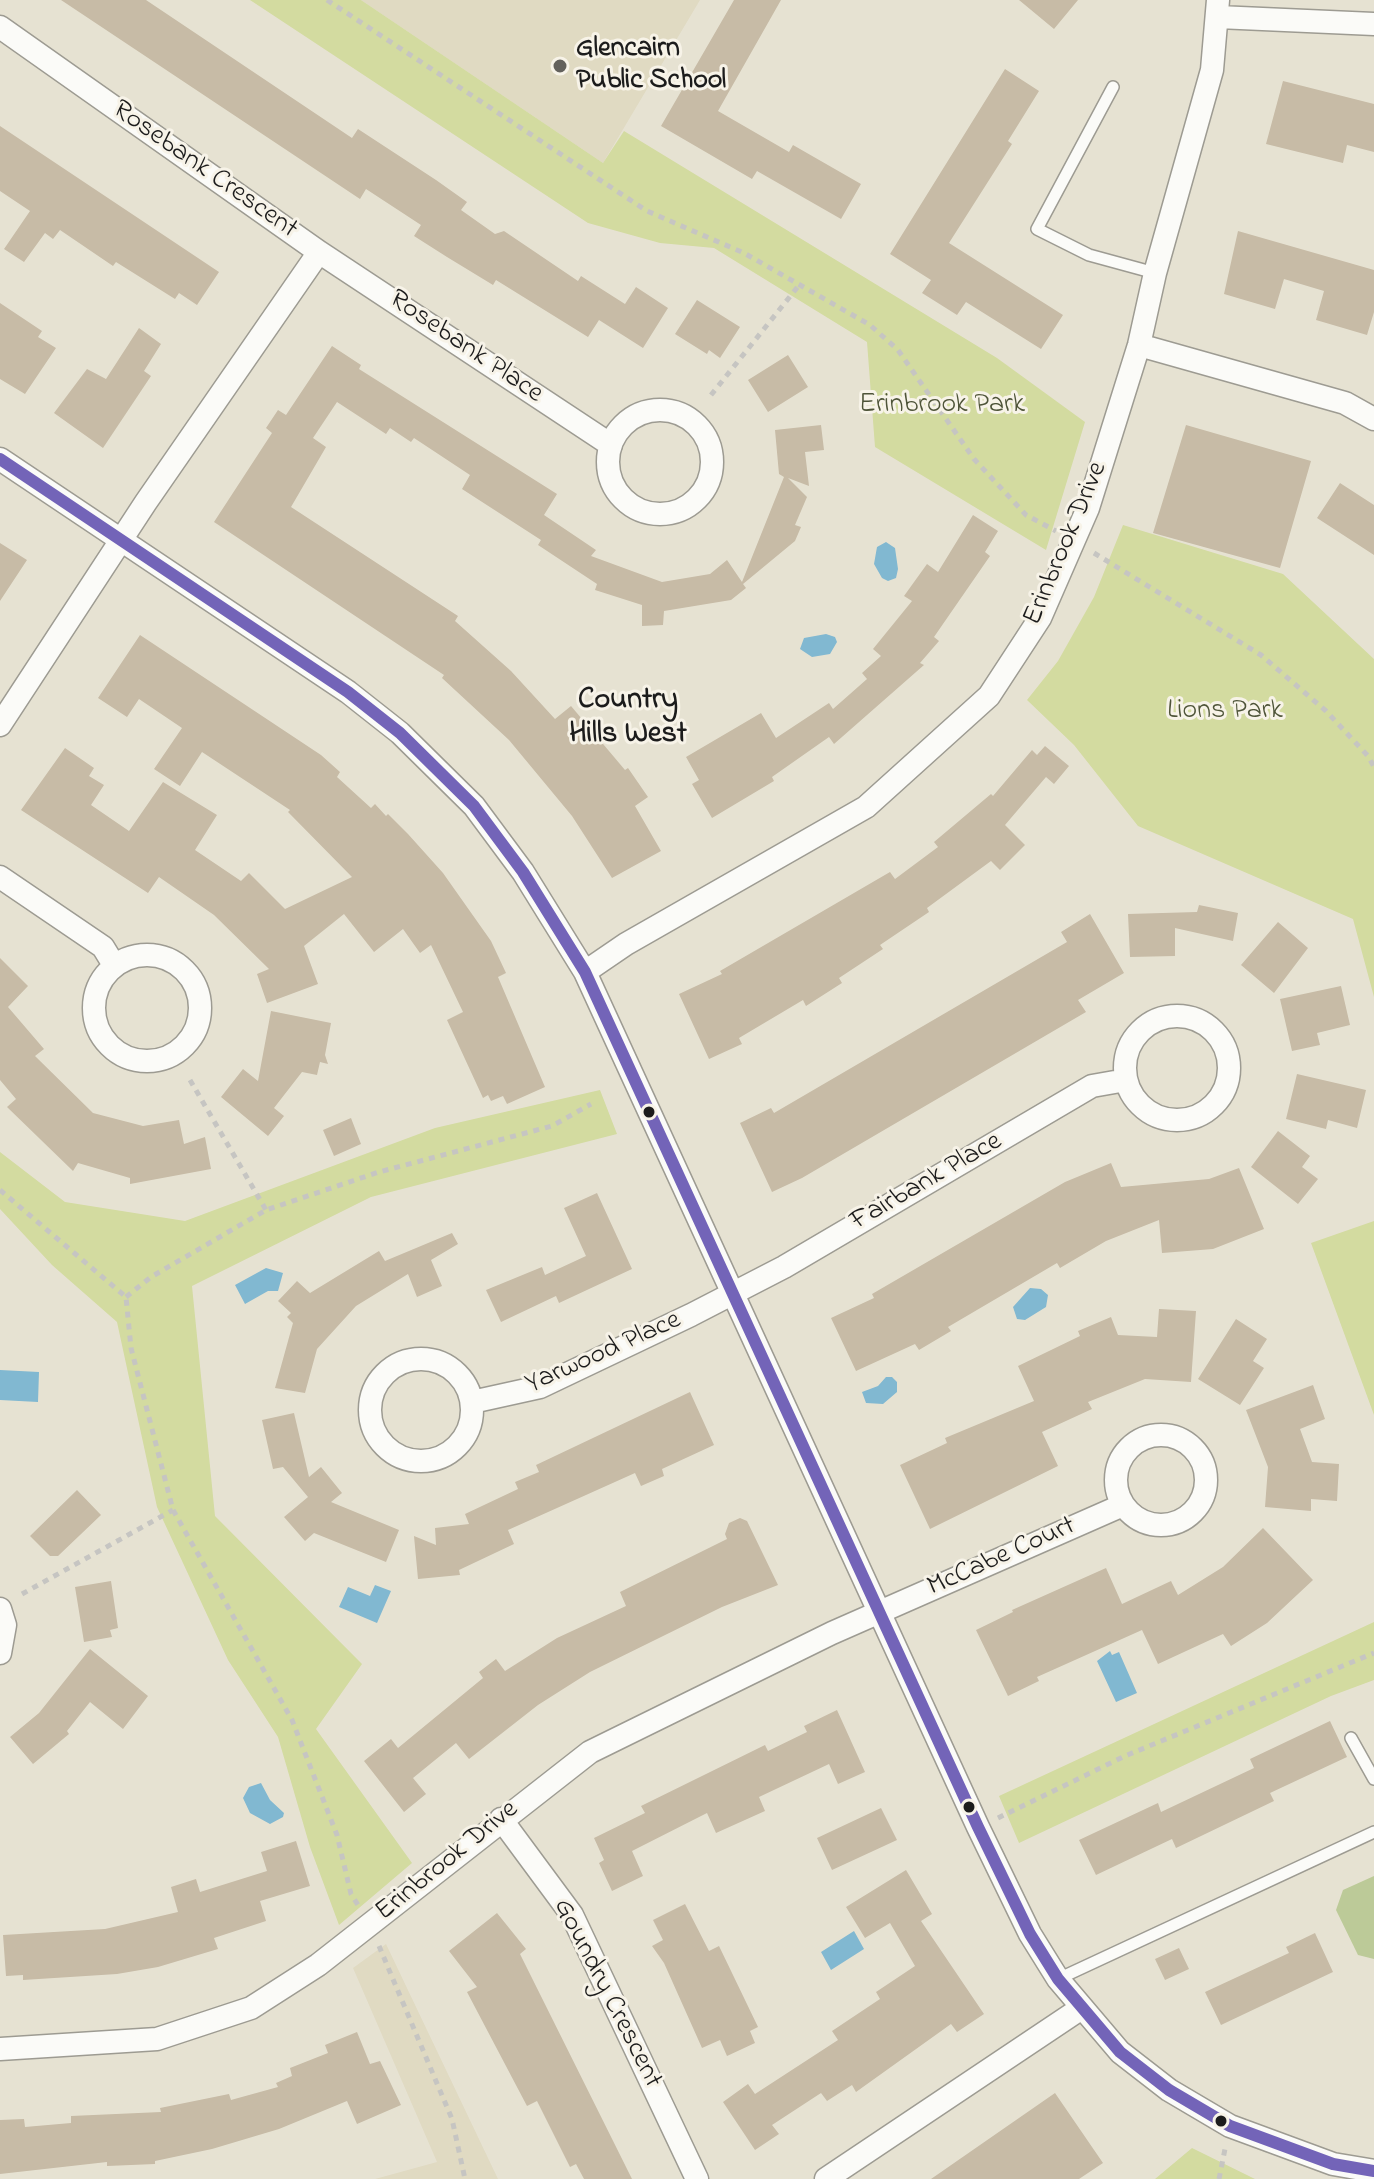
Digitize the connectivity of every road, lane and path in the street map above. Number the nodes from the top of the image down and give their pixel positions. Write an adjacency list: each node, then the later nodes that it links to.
1 (327, 0): 8 (path)
2 (1218, 8): 3 (street); 7 (street, Erinbrook Drive)
3 (1374, 24)
4 (0, 27): 6 (street, Rosebank Crescent)
5 (1113, 87): 7 (lane)
6 (319, 252): 12 (street, Rosebank Place); 15 (street, Rosebank Crescent)
7 (1155, 273): 9 (street, Erinbrook Drive)
8 (800, 284): 10 (path); 14 (path)
9 (1139, 345): 11 (street); 22 (street, Erinbrook Drive)
10 (711, 395)
11 (1374, 419)
12 (611, 445): 12 (street)
13 (0, 459): 15 (street)
14 (1058, 532)
15 (122, 540): 17 (street, Rosebank Crescent); 22 (street)
16 (1094, 553): 18 (path)
17 (0, 725)
18 (1371, 757): 19 (path)
19 (1374, 767)
20 (0, 877): 21 (street)
21 (114, 965): 21 (street)
22 (585, 972): 28 (street)
23 (190, 1080): 27 (path)
24 (1126, 1080): 24 (street); 28 (street, Fairbank Place)
25 (591, 1104): 27 (path)
26 (0, 1190): 29 (path)
27 (266, 1210): 29 (path)
28 (731, 1294): 30 (street, Yarwood Place); 35 (street)
29 (126, 1297): 32 (path)
30 (472, 1402): 30 (street)
31 (1123, 1505): 31 (street); 35 (street, McCabe Court)
32 (173, 1510): 33 (path); 43 (path)
33 (22, 1594)
34 (0, 1609): 36 (street)
35 (881, 1611): 40 (street, Erinbrook Drive); 41 (street)
36 (0, 1653)
37 (1374, 1653): 41 (path)
38 (1351, 1738): 39 (lane)
39 (1374, 1779)
40 (501, 1819): 47 (street, Erinbrook Drive); 51 (street, Goundry Crescent)
41 (978, 1827): 45 (street)
42 (1374, 1832): 45 (lane)
43 (358, 1905)
44 (377, 1942): 50 (path)
45 (1058, 1979): 46 (street)
46 (1080, 2009): 48 (street); 52 (street)
47 (0, 2049)
48 (1230, 2126): 49 (street); 53 (path)
49 (1374, 2171)
50 (465, 2179)
51 (697, 2179)
52 (826, 2179)
53 (1219, 2179)

